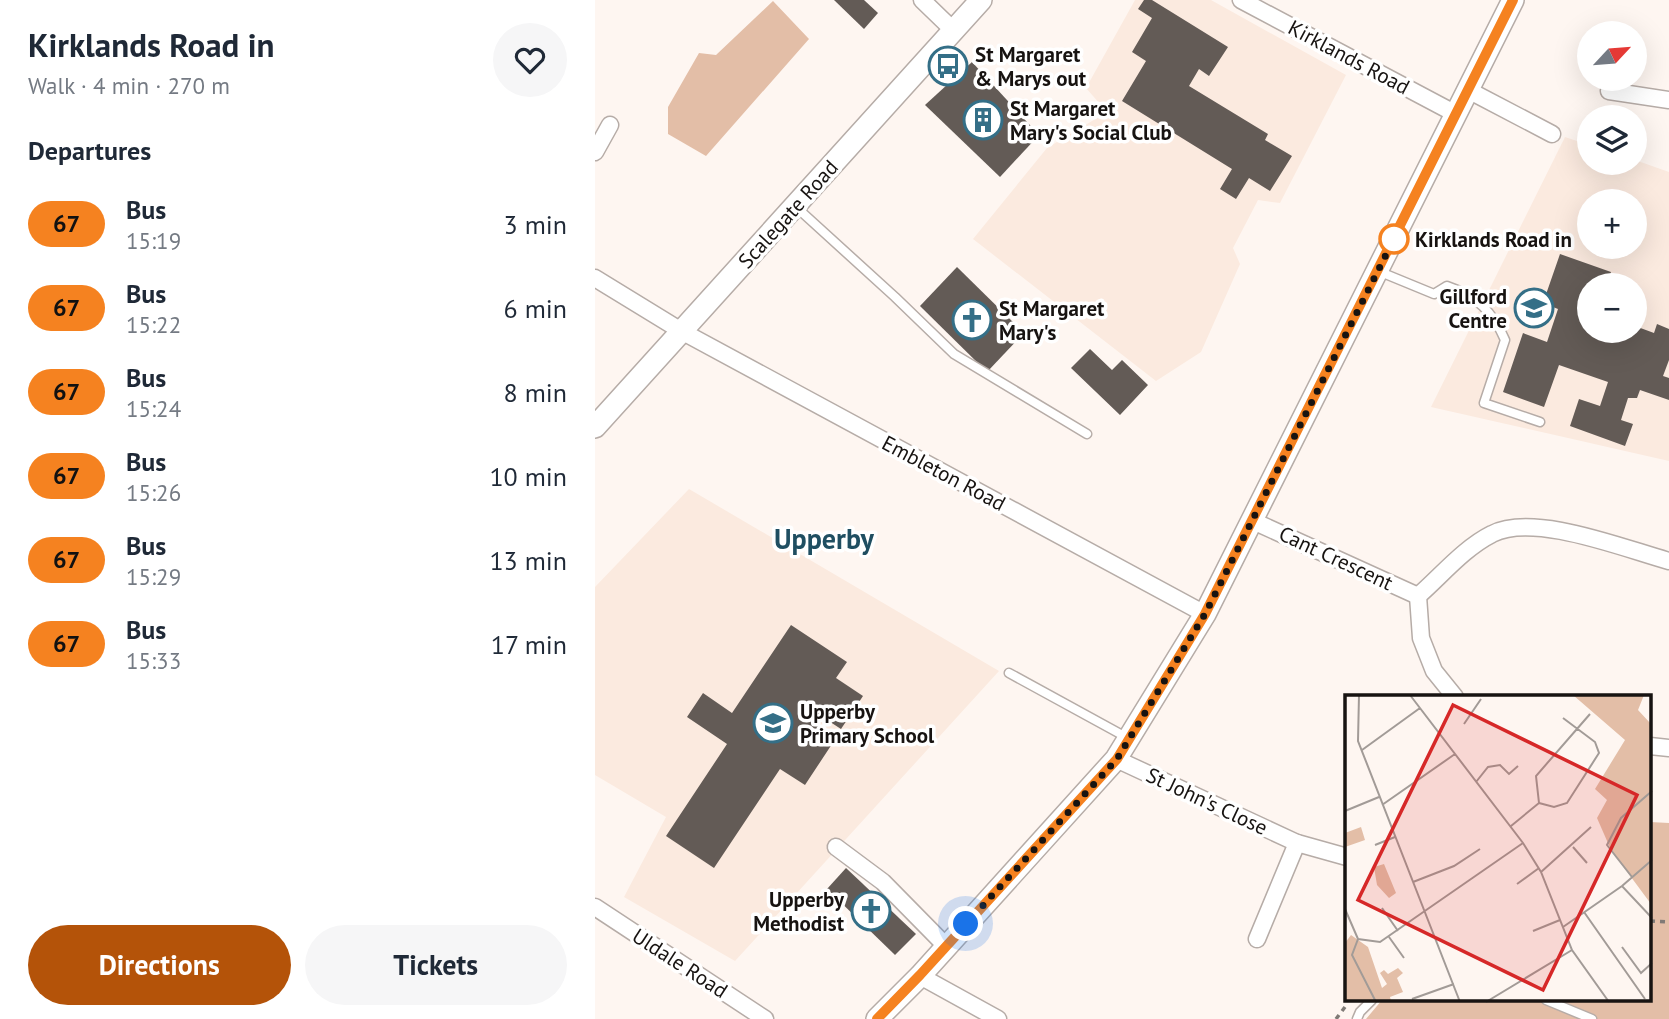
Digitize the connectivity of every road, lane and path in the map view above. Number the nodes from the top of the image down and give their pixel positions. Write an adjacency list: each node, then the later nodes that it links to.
1 (922, 0): 5 (street)
2 (981, 0): 5 (street, Scalegate Road)
3 (1241, 0): 9 (street, Kirklands Road)
4 (1513, 0): 6 (street)
5 (953, 30): 13 (street, Scalegate Road)
6 (1468, 90): 9 (street); 11 (street)
7 (1609, 91): 8 (street)
8 (1669, 100)
9 (1456, 114): 14 (street)
10 (610, 125): 12 (street)
11 (1552, 134)
12 (595, 152)
13 (795, 206): 16 (street, Scalegate Road); 19 (lane)
14 (1378, 271): 17 (lane); 20 (street)
15 (595, 278): 16 (street, Embleton Road)
16 (683, 332): 18 (street, Scalegate Road); 23 (street, Embleton Road)
17 (1540, 422)
18 (595, 427)
19 (1087, 434)
20 (1253, 521): 22 (street, Cant Crescent); 23 (street)
21 (1669, 561): 22 (street, Cant Crescent)
22 (1418, 596): 25 (street, Cant Crescent)
23 (1205, 614): 26 (street)
24 (1009, 673): 26 (lane)
25 (1453, 695)
26 (1129, 738): 29 (street)
27 (1651, 746): 28 (street)
28 (1669, 748)
29 (1117, 759): 30 (street, St John's Close); 37 (street)
30 (1297, 843): 32 (street, St John's Close); 36 (street)
31 (836, 847): 37 (street)
32 (1345, 856)
33 (595, 907): 42 (street, Uldale Road)
34 (1651, 921): 35 (path)
35 (1669, 922)
36 (1257, 939)
37 (946, 946): 38 (street)
38 (920, 975): 43 (street); 44 (street)
39 (1349, 1002): 45 (path)
40 (1370, 1002): 46 (lane)
41 (1551, 1002): 47 (lane)
42 (765, 1019)
43 (877, 1019)
44 (998, 1019)
45 (1336, 1019)
46 (1357, 1019)
47 (1592, 1019)

